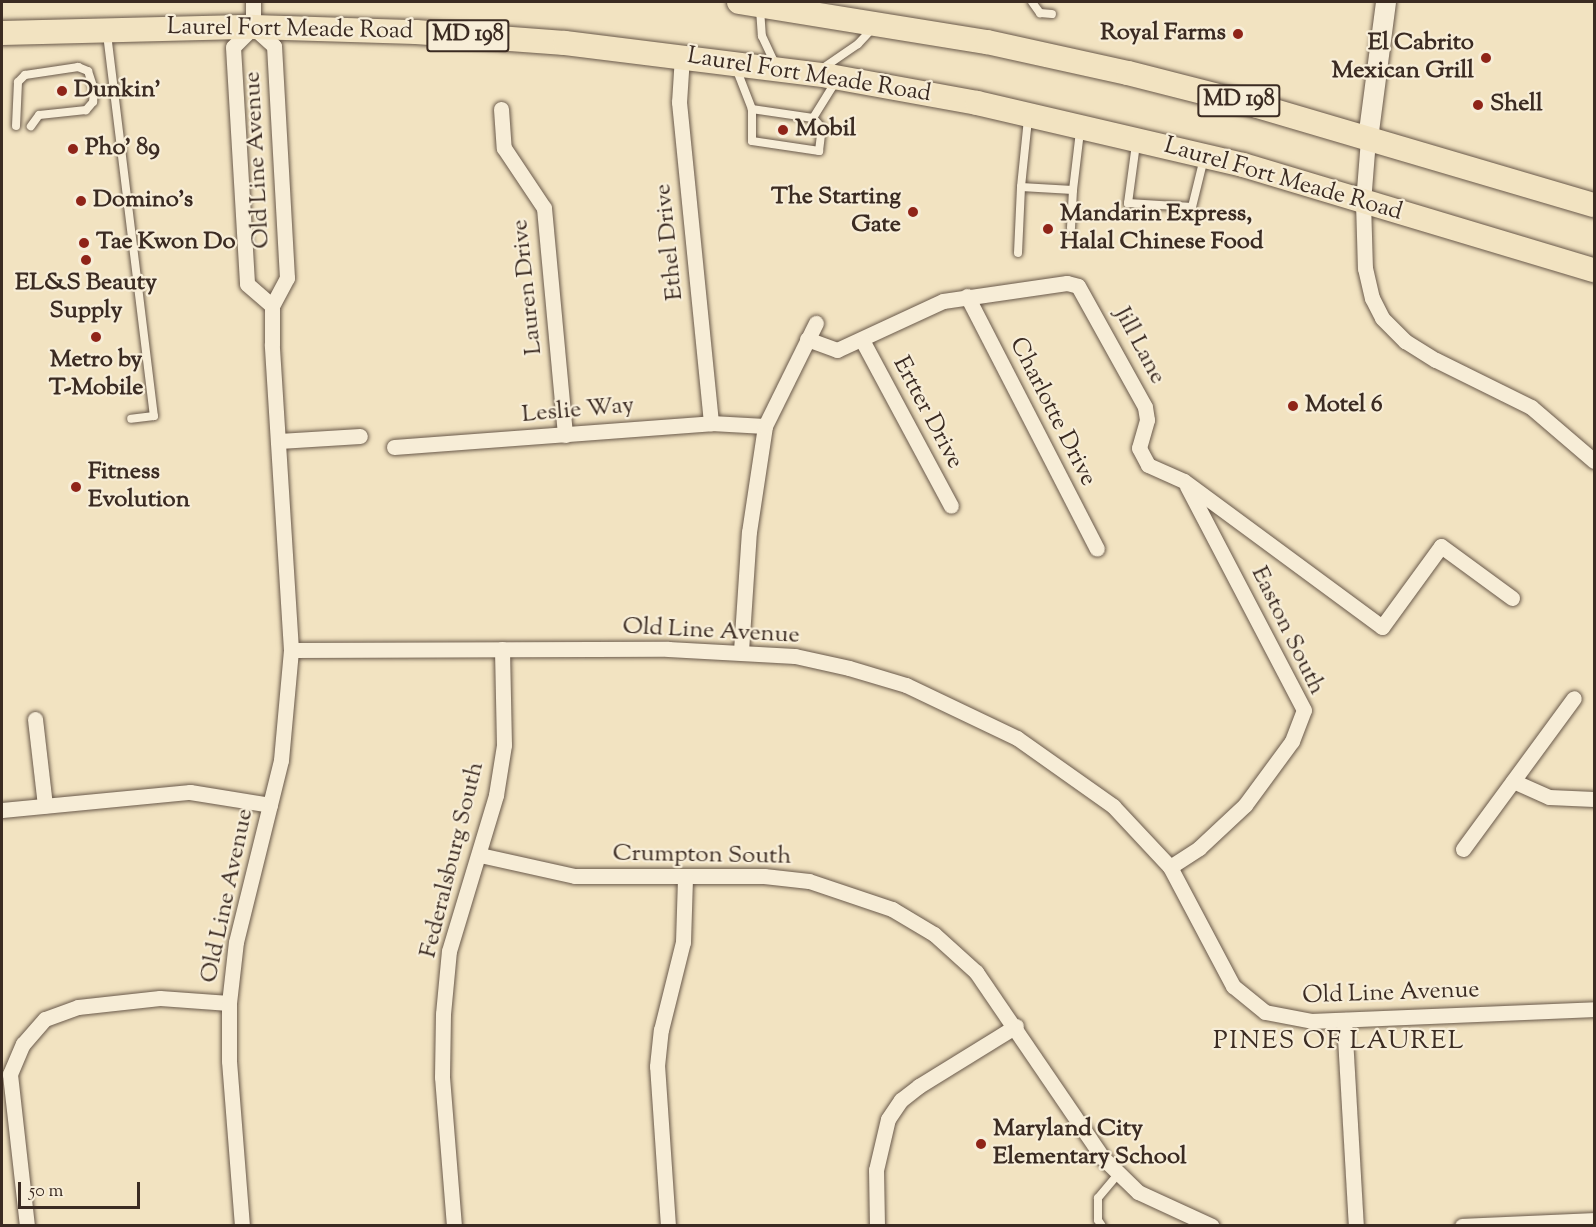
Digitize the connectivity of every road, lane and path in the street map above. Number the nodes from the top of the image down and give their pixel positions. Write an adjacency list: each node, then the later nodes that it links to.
1 (253, 2): 7 (street)
2 (1032, 2): 5 (lane)
3 (1386, 2): 21 (street)
4 (749, 3): 6 (main road, MD 198); 12 (lane)
5 (1052, 14)
6 (877, 23): 13 (lane); 21 (main road, MD 198)
7 (253, 27): 8 (main road, Laurel Fort Meade Road / MD 198); 10 (main road, Laurel Fort Meade Road / MD 198); 32 (street, Old Line Avenue); 32 (street, Old Line Avenue)
8 (107, 29): 9 (main road, Laurel Fort Meade Road / MD 198); 36 (lane)
9 (2, 33)
10 (682, 56): 11 (main road, Laurel Fort Meade Road / MD 198); 37 (street, Ethel Drive)
11 (734, 63): 12 (main road, Laurel Fort Meade Road / MD 198); 15 (lane)
12 (777, 69): 13 (main road, Laurel Fort Meade Road / MD 198)
13 (826, 76): 16 (main road, Laurel Fort Meade Road / MD 198); 17 (lane)
14 (501, 109): 39 (street, Lauren Drive)
15 (752, 109): 17 (lane); 17 (lane)
16 (1029, 115): 20 (main road, Laurel Fort Meade Road / MD 198); 24 (lane)
17 (813, 118)
18 (16, 126): 19 (lane)
19 (31, 126)
20 (1080, 126): 22 (main road, Laurel Fort Meade Road / MD 198); 25 (lane)
21 (1368, 139): 26 (street); 27 (main road, MD 198)
22 (1137, 140): 23 (main road, Laurel Fort Meade Road / MD 198); 23 (lane)
23 (1205, 156): 26 (main road, Laurel Fort Meade Road / MD 198)
24 (1021, 187): 25 (lane); 29 (lane)
25 (1073, 190): 28 (lane)
26 (1363, 202): 30 (main road, Laurel Fort Meade Road / MD 198); 43 (street)
27 (1594, 205)
28 (1071, 228)
29 (1018, 253)
30 (1594, 270)
31 (967, 296): 35 (street, Jill Lane); 44 (street, Jill Lane); 46 (street, Charlotte Drive)
32 (272, 306): 41 (street, Old Line Avenue)
33 (816, 323): 34 (street)
34 (807, 339): 35 (street, Jill Lane); 38 (street)
35 (862, 340): 45 (street, Ertter Drive)
36 (131, 418)
37 (711, 423): 38 (street, Leslie Way); 39 (street, Leslie Way)
38 (765, 426): 50 (street)
39 (565, 435): 42 (street, Leslie Way)
40 (360, 436): 41 (street)
41 (279, 441): 49 (street, Old Line Avenue)
42 (394, 447)
43 (1594, 461)
44 (1184, 481): 47 (street, Jill Lane); 60 (street, Easton South)
45 (951, 506)
46 (1097, 549)
47 (1512, 598)
48 (502, 649): 49 (street, Old Line Avenue); 50 (street, Old Line Avenue); 59 (street, Federalsburg South)
49 (291, 650): 55 (street, Old Line Avenue)
50 (741, 651): 60 (street, Old Line Avenue)
51 (1574, 698): 53 (street)
52 (35, 719): 56 (street)
53 (1513, 781): 54 (street); 58 (street)
54 (1594, 799)
55 (270, 804): 56 (street); 62 (street, Old Line Avenue)
56 (45, 805): 57 (street)
57 (2, 810)
58 (1463, 849)
59 (480, 855): 61 (street, Crumpton South); 71 (street, Federalsburg South)
60 (1170, 867): 64 (street, Old Line Avenue)
61 (685, 878): 65 (street, Crumpton South); 72 (street)
62 (229, 1003): 69 (street); 70 (street, Old Line Avenue)
63 (1594, 1009): 64 (street, Old Line Avenue)
64 (1344, 1020): 76 (street)
65 (1016, 1026): 66 (street, Crumpton South); 73 (street)
66 (1119, 1173): 74 (lane); 75 (street, Crumpton South)
67 (1594, 1220): 68 (street)
68 (1512, 1224): 77 (street)
69 (27, 1226)
70 (242, 1226)
71 (454, 1226)
72 (668, 1226)
73 (877, 1226)
74 (1102, 1226)
75 (1212, 1226)
76 (1356, 1226)
77 (1462, 1226)

